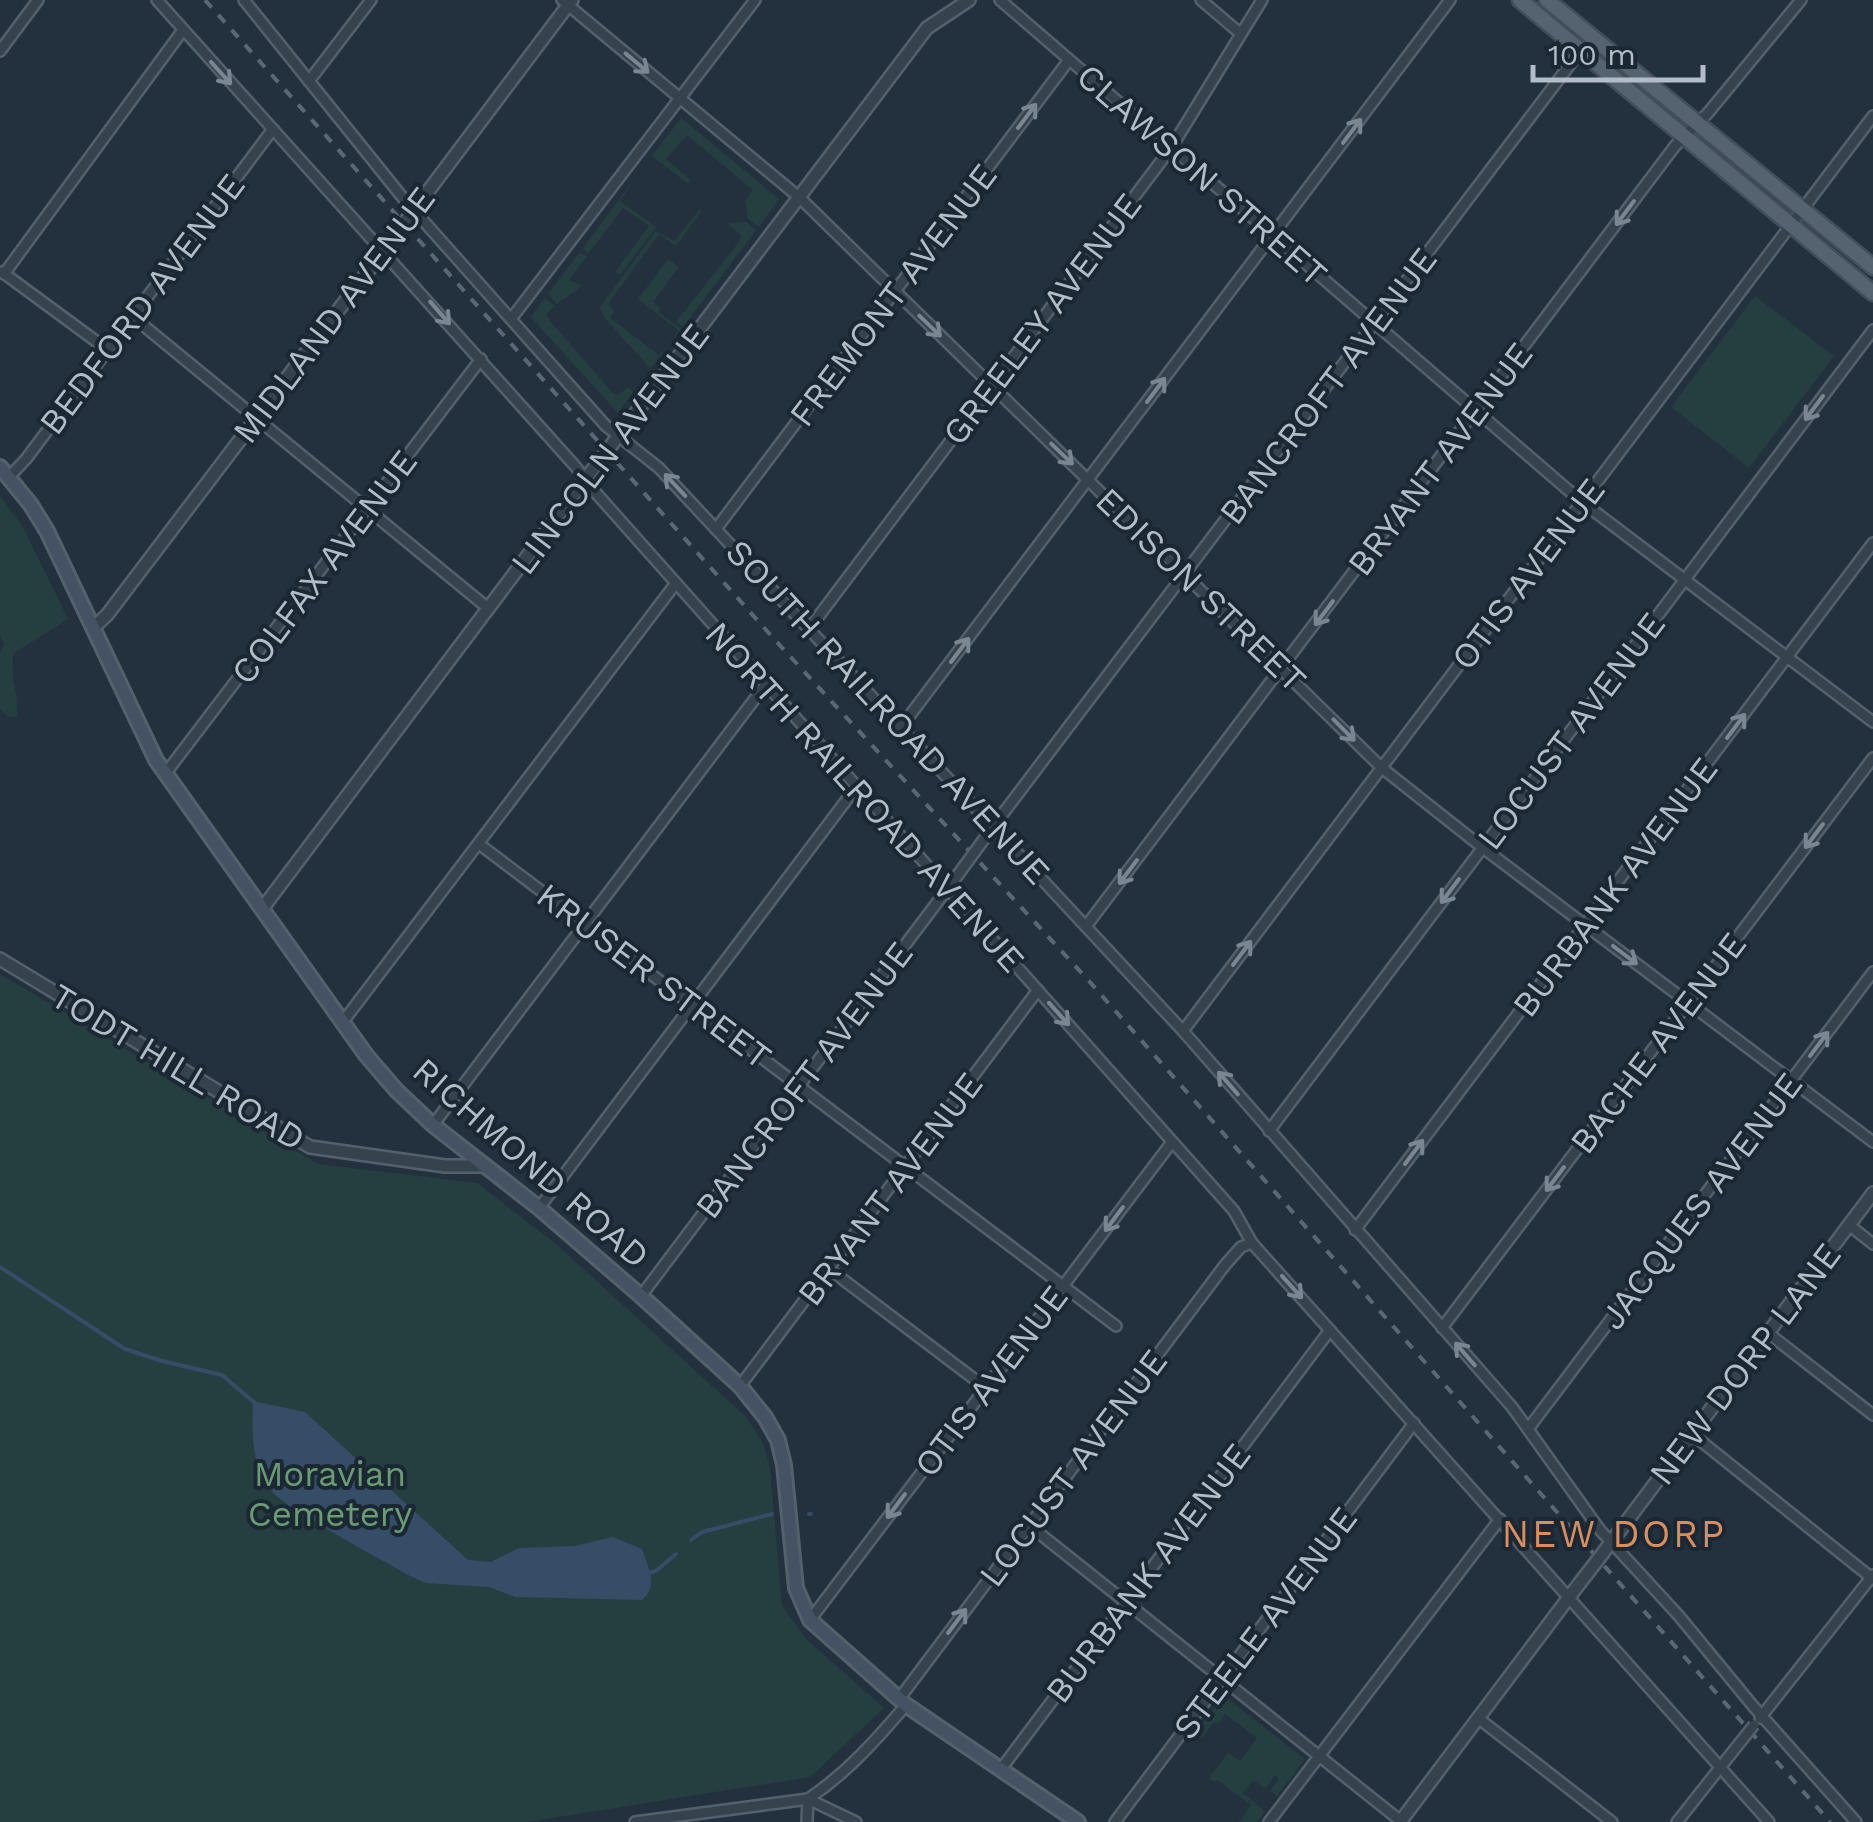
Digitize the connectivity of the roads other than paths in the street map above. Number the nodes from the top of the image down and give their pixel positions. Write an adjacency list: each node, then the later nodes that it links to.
1 (38, 0): 19 (street)
2 (156, 0): 16 (street, NORTH RAILROAD AVENUE)
3 (244, 0): 22 (street, SOUTH RAILROAD AVENUE)
4 (371, 0): 22 (street)
5 (755, 0): 24 (street)
6 (969, 0): 30 (street, LINCOLN AVENUE)
7 (1000, 0): 20 (street, CLAWSON STREET)
8 (1201, 0): 17 (street)
9 (1262, 0): 17 (street, GREELEY AVENUE)
10 (1450, 0): 34 (street, one-way to 10)
11 (1520, 0): 18 (main road)
12 (1548, 0): 15 (main road)
13 (1801, 0): 26 (street, BRYANT AVENUE)
14 (567, 2): 24 (street, EDISON STREET, one-way to 24); 32 (street, MIDLAND AVENUE)
15 (1565, 6): 21 (main road)
16 (183, 30): 27 (street, NORTH RAILROAD AVENUE, one-way to 27); 37 (street)
17 (1242, 34): 29 (street, GREELEY AVENUE)
18 (1580, 50): 23 (main road); 42 (street, BANCROFT AVENUE)
19 (0, 51)
20 (1069, 60): 29 (street, CLAWSON STREET); 38 (street, FREMONT AVENUE, one-way to 20)
21 (1635, 72): 23 (main road); 26 (main road)
22 (309, 81): 32 (street, SOUTH RAILROAD AVENUE)
23 (1624, 86): 28 (main road)
24 (679, 98): 30 (street, EDISON STREET); 41 (street)
25 (1873, 116): 31 (street, OTIS AVENUE)
26 (1698, 123): 28 (street, BRYANT AVENUE); 31 (main road)
27 (272, 130): 35 (street, NORTH RAILROAD AVENUE); 40 (street, BEDFORD AVENUE)
28 (1684, 136): 33 (main road); 47 (street, BRYANT AVENUE, one-way to 47)
29 (1171, 148): 34 (street, CLAWSON STREET); 46 (street, GREELEY AVENUE)
30 (800, 198): 38 (street, EDISON STREET); 49 (street, LINCOLN AVENUE)
31 (1802, 208): 33 (street, OTIS AVENUE); 36 (main road)
32 (414, 210): 35 (street, MIDLAND AVENUE, bridge); 41 (street, SOUTH RAILROAD AVENUE)
33 (1790, 224): 39 (main road); 53 (street, OTIS AVENUE)
34 (1272, 236): 42 (street, CLAWSON STREET); 52 (street, one-way to 34)
35 (384, 250): 45 (street, NORTH RAILROAD AVENUE, one-way to 45); 48 (street, MIDLAND AVENUE)
36 (1873, 268)
37 (2, 272): 44 (street)
38 (895, 292): 46 (street, EDISON STREET, one-way to 46); 55 (street, FREMONT AVENUE)
39 (1873, 292)
40 (133, 316): 44 (street, BEDFORD AVENUE); 48 (street)
41 (511, 319): 49 (street, SOUTH RAILROAD AVENUE)
42 (1374, 324): 47 (street, CLAWSON STREET); 57 (street, BANCROFT AVENUE)
43 (1873, 330): 58 (street, LOCUST AVENUE, one-way to 58)
44 (108, 350): 50 (street, BEDFORD AVENUE)
45 (481, 359): 51 (street, NORTH RAILROAD AVENUE); 54 (street, COLFAX AVENUE)
46 (992, 386): 52 (street, EDISON STREET, one-way to 52); 62 (street, GREELEY AVENUE)
47 (1476, 412): 53 (street, CLAWSON STREET); 64 (street, BRYANT AVENUE, one-way to 64)
48 (256, 418): 54 (street); 61 (street, MIDLAND AVENUE)
49 (616, 439): 51 (street, LINCOLN AVENUE, bridge); 55 (street, SOUTH RAILROAD AVENUE, one-way to 49)
50 (4, 472): 61 (main road, RICHMOND ROAD)
51 (588, 477): 59 (street, NORTH RAILROAD AVENUE); 60 (street, LINCOLN AVENUE)
52 (1088, 480): 57 (street, EDISON STREET); 67 (street, one-way to 52)
53 (1582, 502): 58 (street, CLAWSON STREET); 69 (street, OTIS AVENUE)
54 (369, 510): 60 (street); 70 (street, COLFAX AVENUE)
55 (716, 530): 62 (street, SOUTH RAILROAD AVENUE)
56 (1873, 544): 63 (street, BURBANK AVENUE)
57 (1185, 575): 64 (street, EDISON STREET); 72 (street, BANCROFT AVENUE)
58 (1685, 580): 63 (street, CLAWSON STREET); 74 (street, LOCUST AVENUE)
59 (676, 583): 65 (street, NORTH RAILROAD AVENUE); 73 (street)
60 (489, 609): 76 (street, LINCOLN AVENUE)
61 (93, 628): 70 (main road, RICHMOND ROAD)
62 (809, 629): 67 (street, SOUTH RAILROAD AVENUE)
63 (1787, 658): 66 (street, CLAWSON STREET); 79 (street, BURBANK AVENUE, one-way to 63)
64 (1282, 669): 69 (street, EDISON STREET, one-way to 69); 78 (street, BRYANT AVENUE, one-way to 78)
65 (766, 684): 71 (street, NORTH RAILROAD AVENUE); 77 (street)
66 (1873, 722)
67 (901, 727): 72 (street, SOUTH RAILROAD AVENUE)
68 (1873, 758): 83 (street, BACHE AVENUE, one-way to 83)
69 (1382, 768): 74 (street, EDISON STREET); 86 (street, OTIS AVENUE, one-way to 69)
70 (165, 774): 76 (main road, RICHMOND ROAD)
71 (857, 786): 75 (street, NORTH RAILROAD AVENUE); 84 (street)
72 (991, 830): 75 (street, BANCROFT AVENUE, bridge); 78 (street, SOUTH RAILROAD AVENUE)
73 (479, 844): 77 (street, KRUSER STREET); 85 (street)
74 (1483, 848): 79 (street, EDISON STREET); 90 (street, LOCUST AVENUE, one-way to 90)
75 (948, 889): 82 (street, NORTH RAILROAD AVENUE); 88 (street, BANCROFT AVENUE)
76 (262, 909): 85 (main road, RICHMOND ROAD)
77 (585, 924): 84 (street, KRUSER STREET); 89 (street)
78 (1087, 925): 86 (street, SOUTH RAILROAD AVENUE)
79 (1587, 926): 83 (street, EDISON STREET, one-way to 83); 98 (street, BURBANK AVENUE, one-way to 79)
80 (0, 959): 93 (street, TODT HILL ROAD)
81 (1873, 972): 87 (street, JACQUES AVENUE, one-way to 81)
82 (1038, 990): 91 (street, NORTH RAILROAD AVENUE, one-way to 91); 94 (street, BRYANT AVENUE)
83 (1689, 1002): 87 (street, EDISON STREET); 105 (street, BACHE AVENUE, one-way to 105)
84 (692, 1004): 88 (street, KRUSER STREET); 96 (street)
85 (342, 1023): 89 (main road, RICHMOND ROAD)
86 (1182, 1031): 90 (street, SOUTH RAILROAD AVENUE, one-way to 86)
87 (1792, 1080): 92 (street, EDISON STREET); 112 (street, JACQUES AVENUE)
88 (800, 1086): 94 (street, KRUSER STREET); 103 (street, BANCROFT AVENUE)
89 (433, 1125): 93 (main road, RICHMOND ROAD)
90 (1269, 1131): 98 (street, SOUTH RAILROAD AVENUE)
91 (1172, 1142): 99 (street, NORTH RAILROAD AVENUE); 102 (street, OTIS AVENUE, one-way to 102)
92 (1873, 1142)
93 (483, 1166): 96 (main road, RICHMOND ROAD)
94 (906, 1167): 101 (street, BRYANT AVENUE); 102 (street, KRUSER STREET)
95 (1873, 1193): 97 (street, NEW DORP LANE)
96 (539, 1208): 103 (main road, RICHMOND ROAD)
97 (1849, 1225): 100 (street); 107 (street, NEW DORP LANE)
98 (1355, 1230): 105 (street, SOUTH RAILROAD AVENUE)
99 (1252, 1243): 106 (street, NORTH RAILROAD AVENUE, one-way to 106); 115 (street, LOCUST AVENUE)
100 (1873, 1244)
101 (828, 1269): 108 (street, BRYANT AVENUE); 109 (street)
102 (1064, 1286): 104 (street, KRUSER STREET); 109 (street, OTIS AVENUE)
103 (641, 1296): 108 (main road, RICHMOND ROAD)
104 (1116, 1326)
105 (1442, 1328): 112 (street, SOUTH RAILROAD AVENUE, one-way to 105)
106 (1330, 1330): 111 (street, NORTH RAILROAD AVENUE); 119 (street, BURBANK AVENUE)
107 (1768, 1333): 110 (street); 113 (street, NEW DORP LANE)
108 (740, 1386): 120 (main road, RICHMOND ROAD)
109 (986, 1388): 120 (street, OTIS AVENUE, one-way to 120)
110 (1873, 1415)
111 (1414, 1423): 114 (street, NORTH RAILROAD AVENUE); 121 (street, STEELE AVENUE)
112 (1528, 1429): 116 (street, SOUTH RAILROAD AVENUE)
113 (1692, 1434): 116 (street, NEW DORP LANE); 117 (street)
114 (1500, 1519): 118 (street, NORTH RAILROAD AVENUE); 125 (street)
115 (1030, 1526): 119 (street); 122 (street, LOCUST AVENUE, one-way to 115)
116 (1612, 1542): 118 (street, NEW DORP LANE, bridge); 124 (street, SOUTH RAILROAD AVENUE)
117 (1872, 1577): 124 (street)
118 (1570, 1596): 123 (street, NEW DORP LANE); 126 (street, NORTH RAILROAD AVENUE)
119 (1126, 1602): 121 (street); 127 (street, BURBANK AVENUE)
120 (810, 1620): 122 (main road)
121 (1223, 1679): 125 (street); 134 (street, STEELE AVENUE)
122 (902, 1702): 127 (main road); 128 (street, LOCUST AVENUE)
123 (1478, 1718): 136 (street, NEW DORP LANE); 137 (street)
124 (1758, 1720): 126 (street, bridge); 140 (street, SOUTH RAILROAD AVENUE)
125 (1320, 1756): 135 (street); 136 (street)
126 (1721, 1767): 138 (street); 139 (street, NORTH RAILROAD AVENUE)
127 (1001, 1769): 133 (main road)
128 (808, 1799): 129 (street); 131 (street); 132 (street)
129 (652, 1821): 130 (street)
130 (636, 1822)
131 (807, 1822)
132 (856, 1822)
133 (1078, 1822)
134 (1115, 1822)
135 (1268, 1822)
136 (1401, 1822)
137 (1612, 1822)
138 (1678, 1822)
139 (1770, 1822)
140 (1856, 1822)

